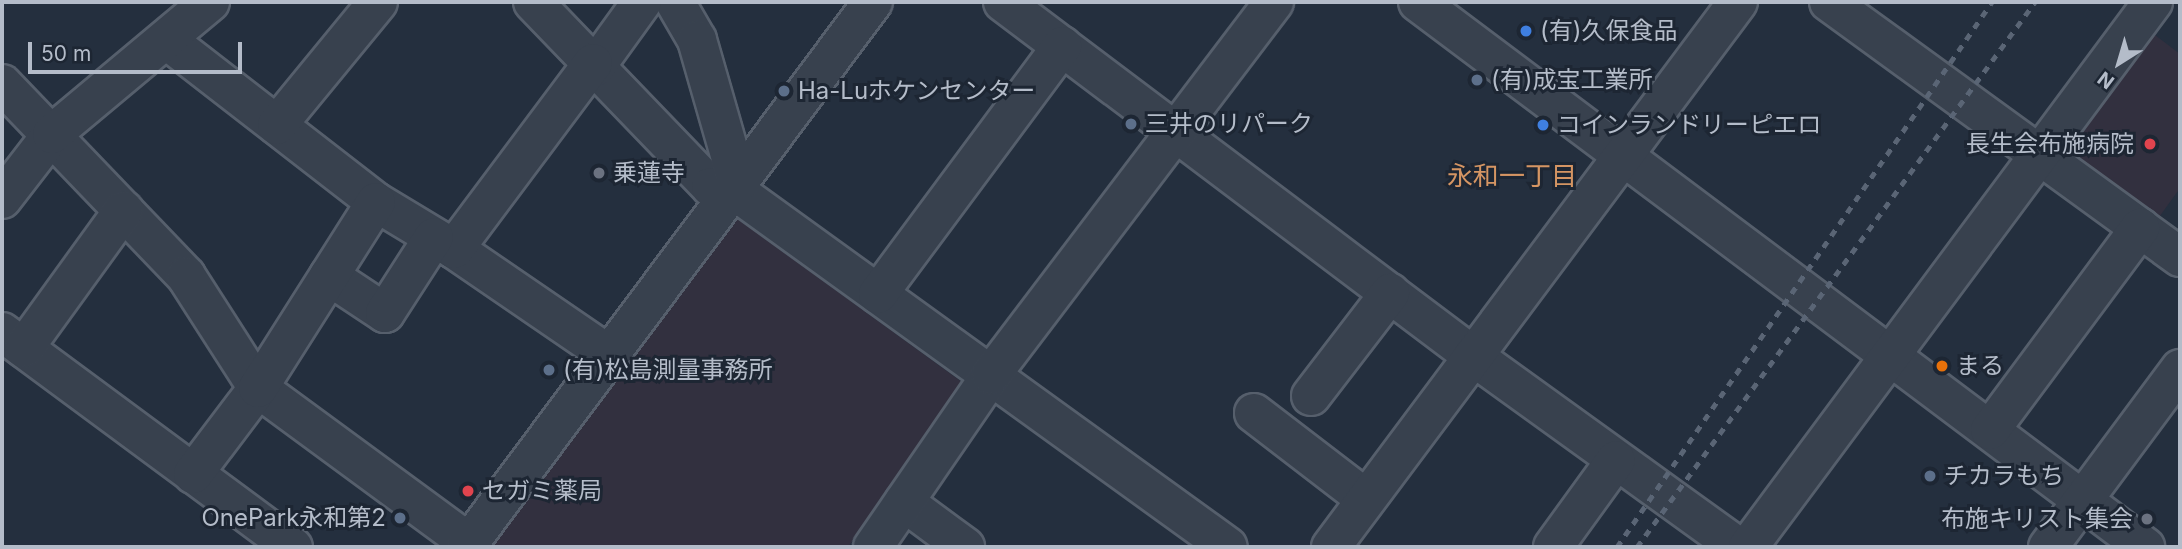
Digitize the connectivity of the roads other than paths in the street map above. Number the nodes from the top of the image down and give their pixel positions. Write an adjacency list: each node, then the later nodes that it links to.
1 (210, 2): 13 (street)
2 (378, 2): 17 (street)
3 (533, 2): 15 (street)
4 (642, 2): 15 (street)
5 (674, 2): 22 (street)
6 (873, 2): 22 (street)
7 (1003, 2): 14 (street)
8 (1274, 2): 18 (street)
9 (1418, 2): 21 (street)
10 (1738, 2): 21 (street)
11 (1829, 2): 20 (street)
12 (2153, 2): 20 (street)
13 (167, 40): 17 (street); 19 (street)
14 (1062, 46): 18 (street); 31 (street)
15 (594, 65): 22 (street); 27 (street)
16 (2, 84): 19 (street)
17 (277, 125): 24 (street)
18 (1175, 131): 30 (street); 37 (street)
19 (52, 134): 23 (street); 25 (street)
20 (2036, 155): 26 (street); 35 (street)
21 (1623, 156): 34 (street); 35 (street)
22 (736, 187): 31 (street); 33 (street)
23 (2, 199)
24 (376, 202): 27 (street); 29 (street)
25 (124, 210): 32 (street); 38 (street)
26 (2140, 228): 28 (street); 41 (street)
27 (444, 243): 29 (street); 33 (street)
28 (2180, 257)
29 (329, 276): 38 (street)
30 (1390, 293): 34 (street); 39 (street)
31 (878, 294): 37 (street)
32 (13, 340): 43 (street)
33 (610, 356): 47 (street)
34 (1473, 356): 42 (street); 44 (street)
35 (1888, 356): 41 (street); 55 (street)
36 (2180, 369): 45 (street)
37 (991, 374): 46 (street); 51 (street)
38 (258, 388): 43 (street); 47 (street)
39 (1311, 396)
40 (1254, 413): 44 (street)
41 (1990, 430): 45 (street)
42 (1616, 460): 53 (street); 54 (street)
43 (193, 474): 48 (street)
44 (1366, 499): 52 (street)
45 (2082, 501): 56 (street); 57 (street)
46 (904, 502): 49 (street); 50 (street)
47 (467, 545)
48 (293, 547)
49 (873, 547)
50 (965, 547)
51 (1228, 547)
52 (1331, 547)
53 (1553, 547)
54 (1738, 547)
55 (1748, 547)
56 (2048, 547)
57 (2145, 547)

